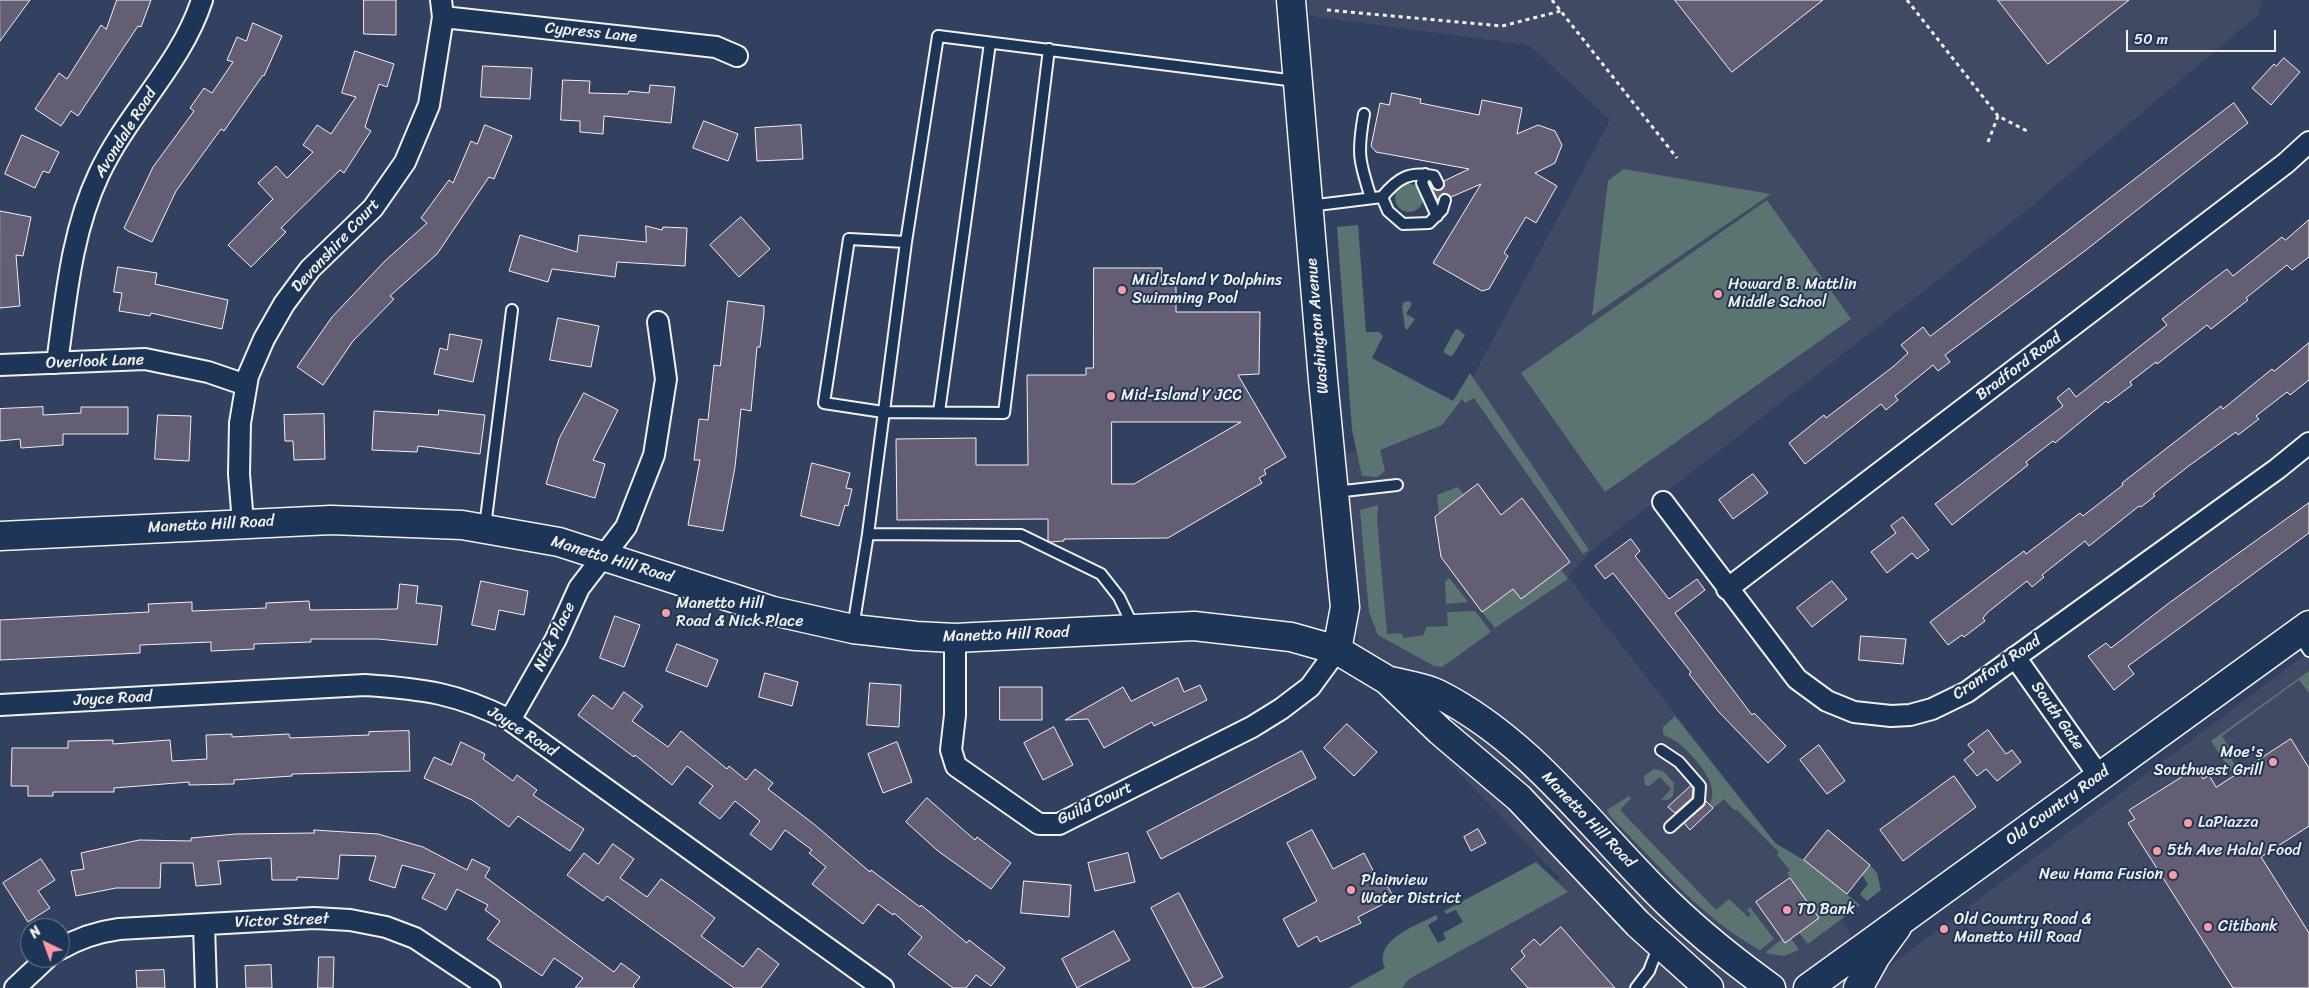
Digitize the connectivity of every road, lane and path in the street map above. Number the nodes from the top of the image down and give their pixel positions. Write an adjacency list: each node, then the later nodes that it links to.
1 (202, 0): 28 (street, Avondale Road)
2 (1291, 0): 11 (main road, Washington Avenue)
3 (1552, 0): 7 (path)
4 (1907, 0): 13 (path)
5 (442, 8): 10 (street, Cypress Lane); 30 (street, Devonshire Court)
6 (1328, 10): 7 (path)
7 (1561, 11): 17 (path)
8 (990, 43): 9 (lane); 25 (lane); 32 (lane)
9 (1049, 49): 11 (lane); 32 (lane)
10 (737, 56)
11 (1298, 82): 23 (main road, Washington Avenue)
12 (1364, 114): 21 (lane)
13 (1998, 116): 14 (path); 15 (path)
14 (2027, 131)
15 (1988, 142)
16 (2309, 142): 42 (street, Bradford Road)
17 (1677, 158)
18 (1425, 174): 19 (lane); 20 (lane); 24 (lane)
19 (1438, 184)
20 (1382, 197): 21 (lane); 24 (lane)
21 (1371, 198): 23 (lane)
22 (1446, 200): 24 (lane)
23 (1308, 206): 35 (main road, Washington Avenue)
24 (1436, 216)
25 (906, 242): 31 (lane); 31 (lane)
26 (512, 310): 38 (lane)
27 (658, 322): 41 (street, Nick Place)
28 (58, 363): 29 (street, Overlook Lane); 30 (street, Overlook Lane)
29 (0, 365)
30 (246, 386): 37 (street, Devonshire Court)
31 (883, 412): 32 (lane); 39 (lane)
32 (939, 412)
33 (2309, 443): 48 (street, Cranford Road)
34 (1397, 485): 35 (lane)
35 (1334, 492): 47 (main road, Washington Avenue)
36 (1663, 502): 42 (street, Cranford Road)
37 (243, 523): 38 (main road, Manetto Hill Road); 40 (main road, Manetto Hill Road)
38 (485, 529): 41 (main road, Manetto Hill Road)
39 (868, 534): 43 (lane); 44 (lane)
40 (0, 536)
41 (602, 557): 43 (main road, Manetto Hill Road); 51 (street, Nick Place)
42 (1727, 589): 48 (street, Cranford Road)
43 (853, 629): 46 (main road, Manetto Hill Road)
44 (1134, 629): 46 (main road, Manetto Hill Road); 47 (main road, Manetto Hill Road)
45 (2305, 637): 53 (main road, Old Country Road)
46 (956, 638): 47 (street, Guild Court)
47 (1337, 650): 49 (main road, Manetto Hill Road)
48 (2015, 657): 53 (street, South Gate)
49 (1387, 680): 54 (main road, Manetto Hill Road); 56 (main road, Manetto Hill Road)
50 (0, 705): 51 (street, Joyce Road)
51 (510, 720): 65 (street, Joyce Road)
52 (1661, 750): 55 (lane)
53 (2099, 776): 57 (main road, Old Country Road)
54 (1581, 810): 56 (main road); 69 (main road, Manetto Hill Road)
55 (1670, 827)
56 (1554, 836): 60 (main road, Manetto Hill Road)
57 (1902, 920): 70 (main road, Old Country Road); 71 (main road)
58 (204, 925): 59 (street, Victor Street); 63 (street); 64 (street, Victor Street)
59 (70, 944)
60 (1664, 948): 66 (lane); 67 (main road); 68 (main road, Manetto Hill Road)
61 (36, 968): 62 (street)
62 (15, 988)
63 (206, 988)
64 (490, 988)
65 (883, 988)
66 (1636, 988)
67 (1690, 988)
68 (1709, 988)
69 (1771, 988)
70 (1808, 988)
71 (1858, 988)

